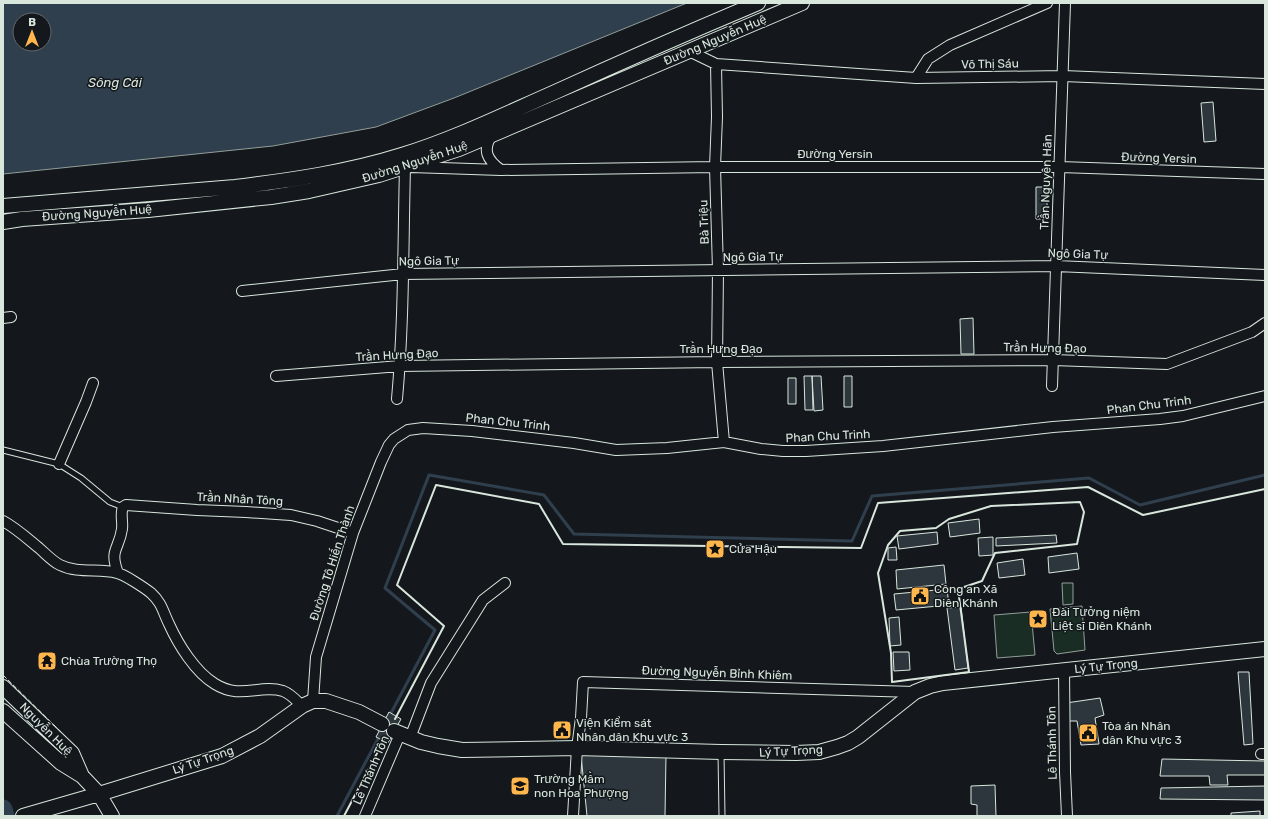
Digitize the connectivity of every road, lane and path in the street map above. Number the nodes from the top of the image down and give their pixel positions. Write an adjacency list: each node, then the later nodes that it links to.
1 (758, 3): 5 (main road, Đường Nguyễn Huệ)
2 (802, 3): 6 (main road, Đường Nguyễn Huệ)
3 (1047, 3): 9 (street)
4 (1065, 3): 8 (street, Trần Nguyên Hãn)
5 (678, 36): 6 (main road); 12 (main road, Đường Nguyễn Huệ)
6 (689, 51): 7 (street); 11 (main road, Đường Nguyễn Huệ)
7 (716, 64): 9 (street, Võ Thị Sáu); 13 (street, Bà Triệu)
8 (1063, 76): 9 (street, Võ Thị Sáu); 10 (street, Võ Thị Sáu); 14 (street, Trần Nguyên Hãn)
9 (916, 78)
10 (1265, 84)
11 (492, 135): 12 (main road, Đường Nguyễn Huệ); 15 (street)
12 (403, 161): 15 (street, Đường Yersin); 17 (main road, Đường Nguyễn Huệ); 19 (main road, Đường Nguyễn Huệ); 23 (street)
13 (715, 167): 14 (street, Đường Yersin); 15 (street, Đường Yersin); 22 (street, Bà Triệu)
14 (1060, 168): 16 (street, Đường Yersin); 21 (street, Trần Nguyên Hãn)
15 (500, 170)
16 (1265, 174)
17 (147, 194): 18 (main road, Đường Nguyễn Huệ); 19 (main road)
18 (3, 206)
19 (148, 210): 20 (main road, Đường Nguyễn Huệ)
20 (3, 222)
21 (1056, 266): 22 (street, Ngô Gia Tự); 24 (street, Ngô Gia Tự); 27 (street, Trần Nguyên Hãn)
22 (718, 270): 23 (street, Ngô Gia Tự); 28 (street, Bà Triệu)
23 (403, 274): 25 (street, Ngô Gia Tự); 29 (street)
24 (1265, 275)
25 (242, 291)
26 (1265, 323): 27 (street, Trần Hưng Đạo)
27 (1053, 360): 28 (street, Trần Hưng Đạo); 32 (street, Trần Nguyên Hãn)
28 (717, 362): 29 (street, Trần Hưng Đạo); 36 (street, Bà Triệu)
29 (400, 366): 30 (street, Trần Hưng Đạo); 34 (street)
30 (276, 376)
31 (93, 383): 38 (street)
32 (1052, 386)
33 (1265, 396): 36 (street, Phan Chu Trinh)
34 (397, 399)
35 (394, 438): 36 (street, Phan Chu Trinh); 41 (street, Đường Tô Hiến Thành)
36 (724, 442)
37 (3, 450): 38 (lane)
38 (59, 464): 39 (lane)
39 (123, 507): 41 (street, Trần Nhân Tông); 42 (street)
40 (3, 521): 42 (street)
41 (353, 533): 48 (street, Đường Tô Hiến Thành)
42 (118, 573): 48 (street)
43 (504, 583): 50 (street, Lê Thánh Tôn)
44 (1265, 649): 45 (main road, Lý Tự Trọng)
45 (1064, 670): 47 (main road, Lý Tự Trọng); 60 (street, Lê Thánh Tôn)
46 (3, 686): 53 (main road, Nguyễn Huệ)
47 (916, 692): 51 (street, Đường Nguyễn Bỉnh Khiêm); 52 (main road, Lý Tự Trọng)
48 (307, 703): 50 (main road, Lý Tự Trọng); 54 (main road, Lý Tự Trọng)
49 (3, 711): 53 (main road, Nguyễn Huệ)
50 (397, 732): 51 (main road, Lý Tự Trọng); 57 (street, Lê Thánh Tôn)
51 (577, 748): 52 (main road, Lý Tự Trọng); 58 (street)
52 (721, 752): 59 (lane)
53 (82, 776): 54 (main road, Nguyễn Huệ)
54 (99, 794): 55 (main road, Lý Tự Trọng); 56 (main road, Nguyễn Huệ)
55 (29, 814)
56 (112, 816)
57 (365, 816)
58 (573, 816)
59 (722, 816)
60 (1067, 816)

